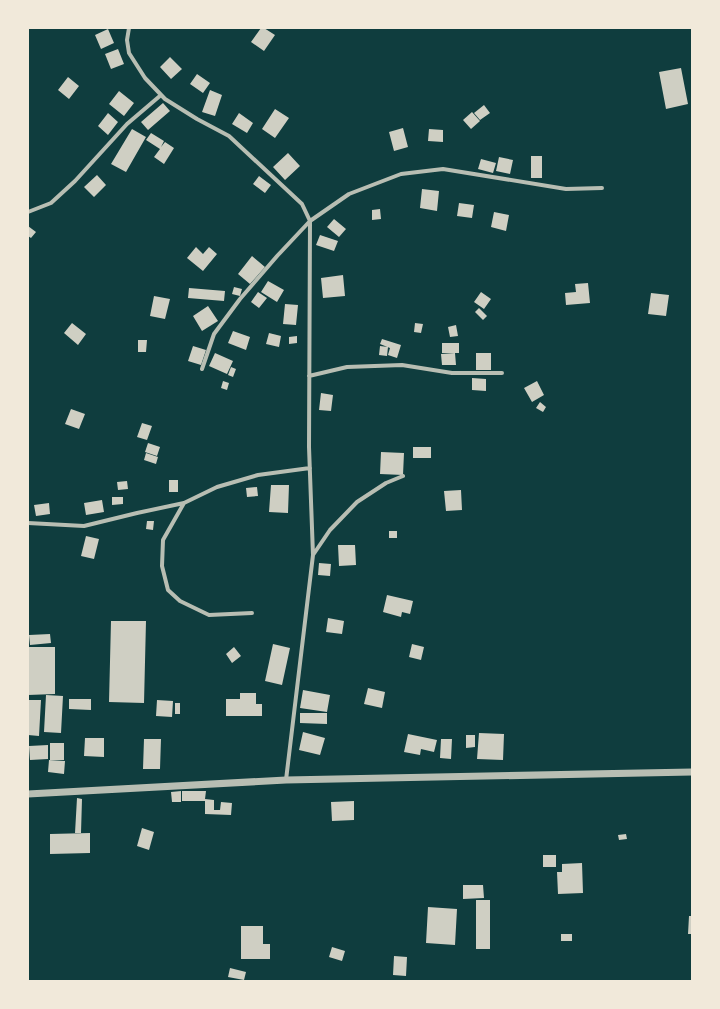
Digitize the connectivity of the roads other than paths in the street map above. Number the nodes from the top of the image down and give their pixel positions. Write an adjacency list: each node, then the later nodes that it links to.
1 (128, 28): 2 (street)
2 (161, 95): 4 (street); 5 (street)
3 (602, 188): 5 (street)
4 (28, 212)
5 (310, 222): 6 (street); 8 (street)
6 (202, 369)
7 (502, 373): 8 (street)
8 (309, 376): 9 (street)
9 (310, 468): 11 (street); 13 (street)
10 (403, 476): 13 (street)
11 (184, 503): 12 (street); 14 (street)
12 (28, 523)
13 (313, 555): 16 (street)
14 (252, 613)
15 (692, 772): 16 (street)
16 (286, 780): 17 (street)
17 (28, 794)

